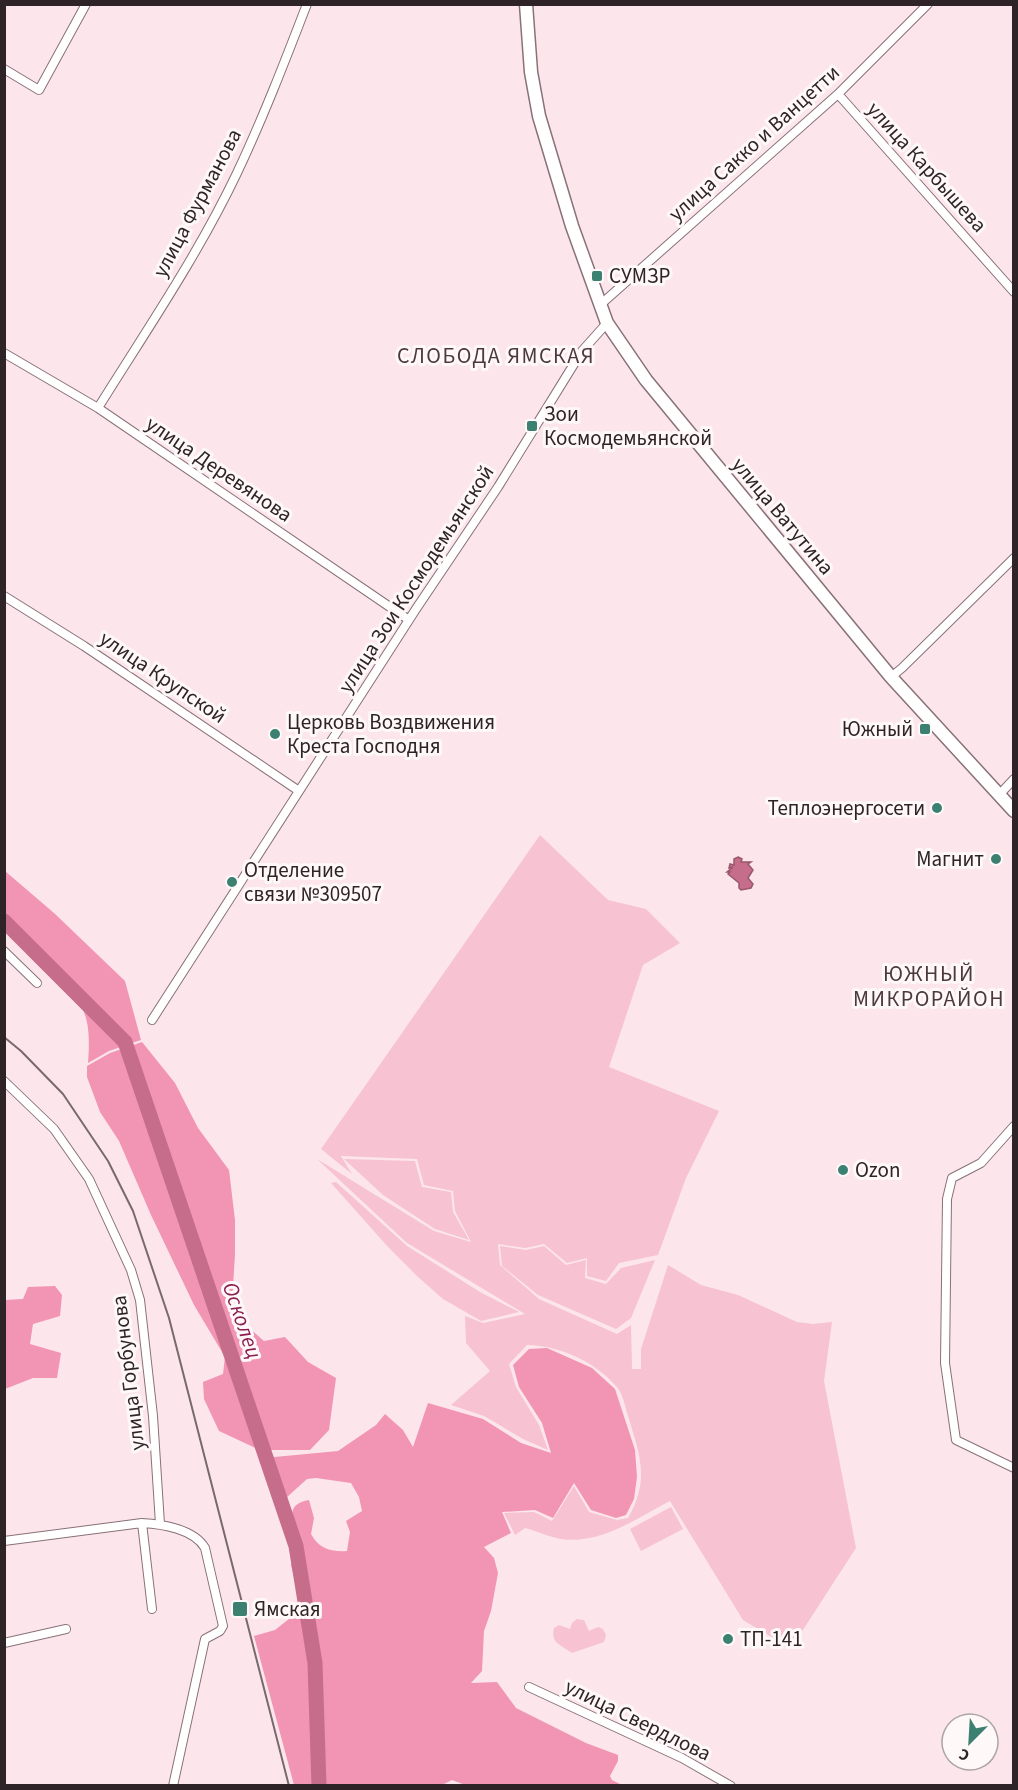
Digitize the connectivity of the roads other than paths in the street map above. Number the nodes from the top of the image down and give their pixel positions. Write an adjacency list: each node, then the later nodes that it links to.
1 (86, 4): 5 (street)
2 (307, 4): 11 (street, улица Фурманова)
3 (526, 4): 8 (main road, улица Ватутина)
4 (928, 4): 6 (street, улица Сакко и Ванцетти)
5 (4, 69)
6 (838, 94): 7 (street, улица Карбышева); 8 (street, улица Сакко и Ванцетти)
7 (1014, 292)
8 (600, 305): 9 (main road, улица Ватутина)
9 (607, 323): 14 (street, улица Зои Космодемьянской); 15 (main road, улица Ватутина)
10 (4, 353): 11 (street, улица Деревянова)
11 (98, 408): 14 (street, улица Деревянова)
12 (1014, 558): 15 (street)
13 (4, 596): 17 (street, улица Крупской)
14 (409, 620): 17 (street, улица Зои Космодемьянской)
15 (891, 677): 18 (main road, улица Ватутина)
16 (1014, 779): 18 (street)
17 (299, 791): 22 (street, улица Зои Космодемьянской)
18 (999, 795): 19 (main road, улица Ватутина)
19 (1014, 811)
20 (4, 951): 21 (street)
21 (37, 983)
22 (152, 1020)
23 (4, 1081): 27 (street, улица Горбунова)
24 (1014, 1126): 25 (street)
25 (1014, 1468)
26 (142, 1523): 27 (street); 28 (street); 29 (street)
27 (160, 1524): 33 (street)
28 (4, 1541)
29 (152, 1609)
30 (66, 1629): 31 (street)
31 (4, 1643)
32 (529, 1687): 34 (street, улица Свердлова)
33 (173, 1785)
34 (731, 1785)

